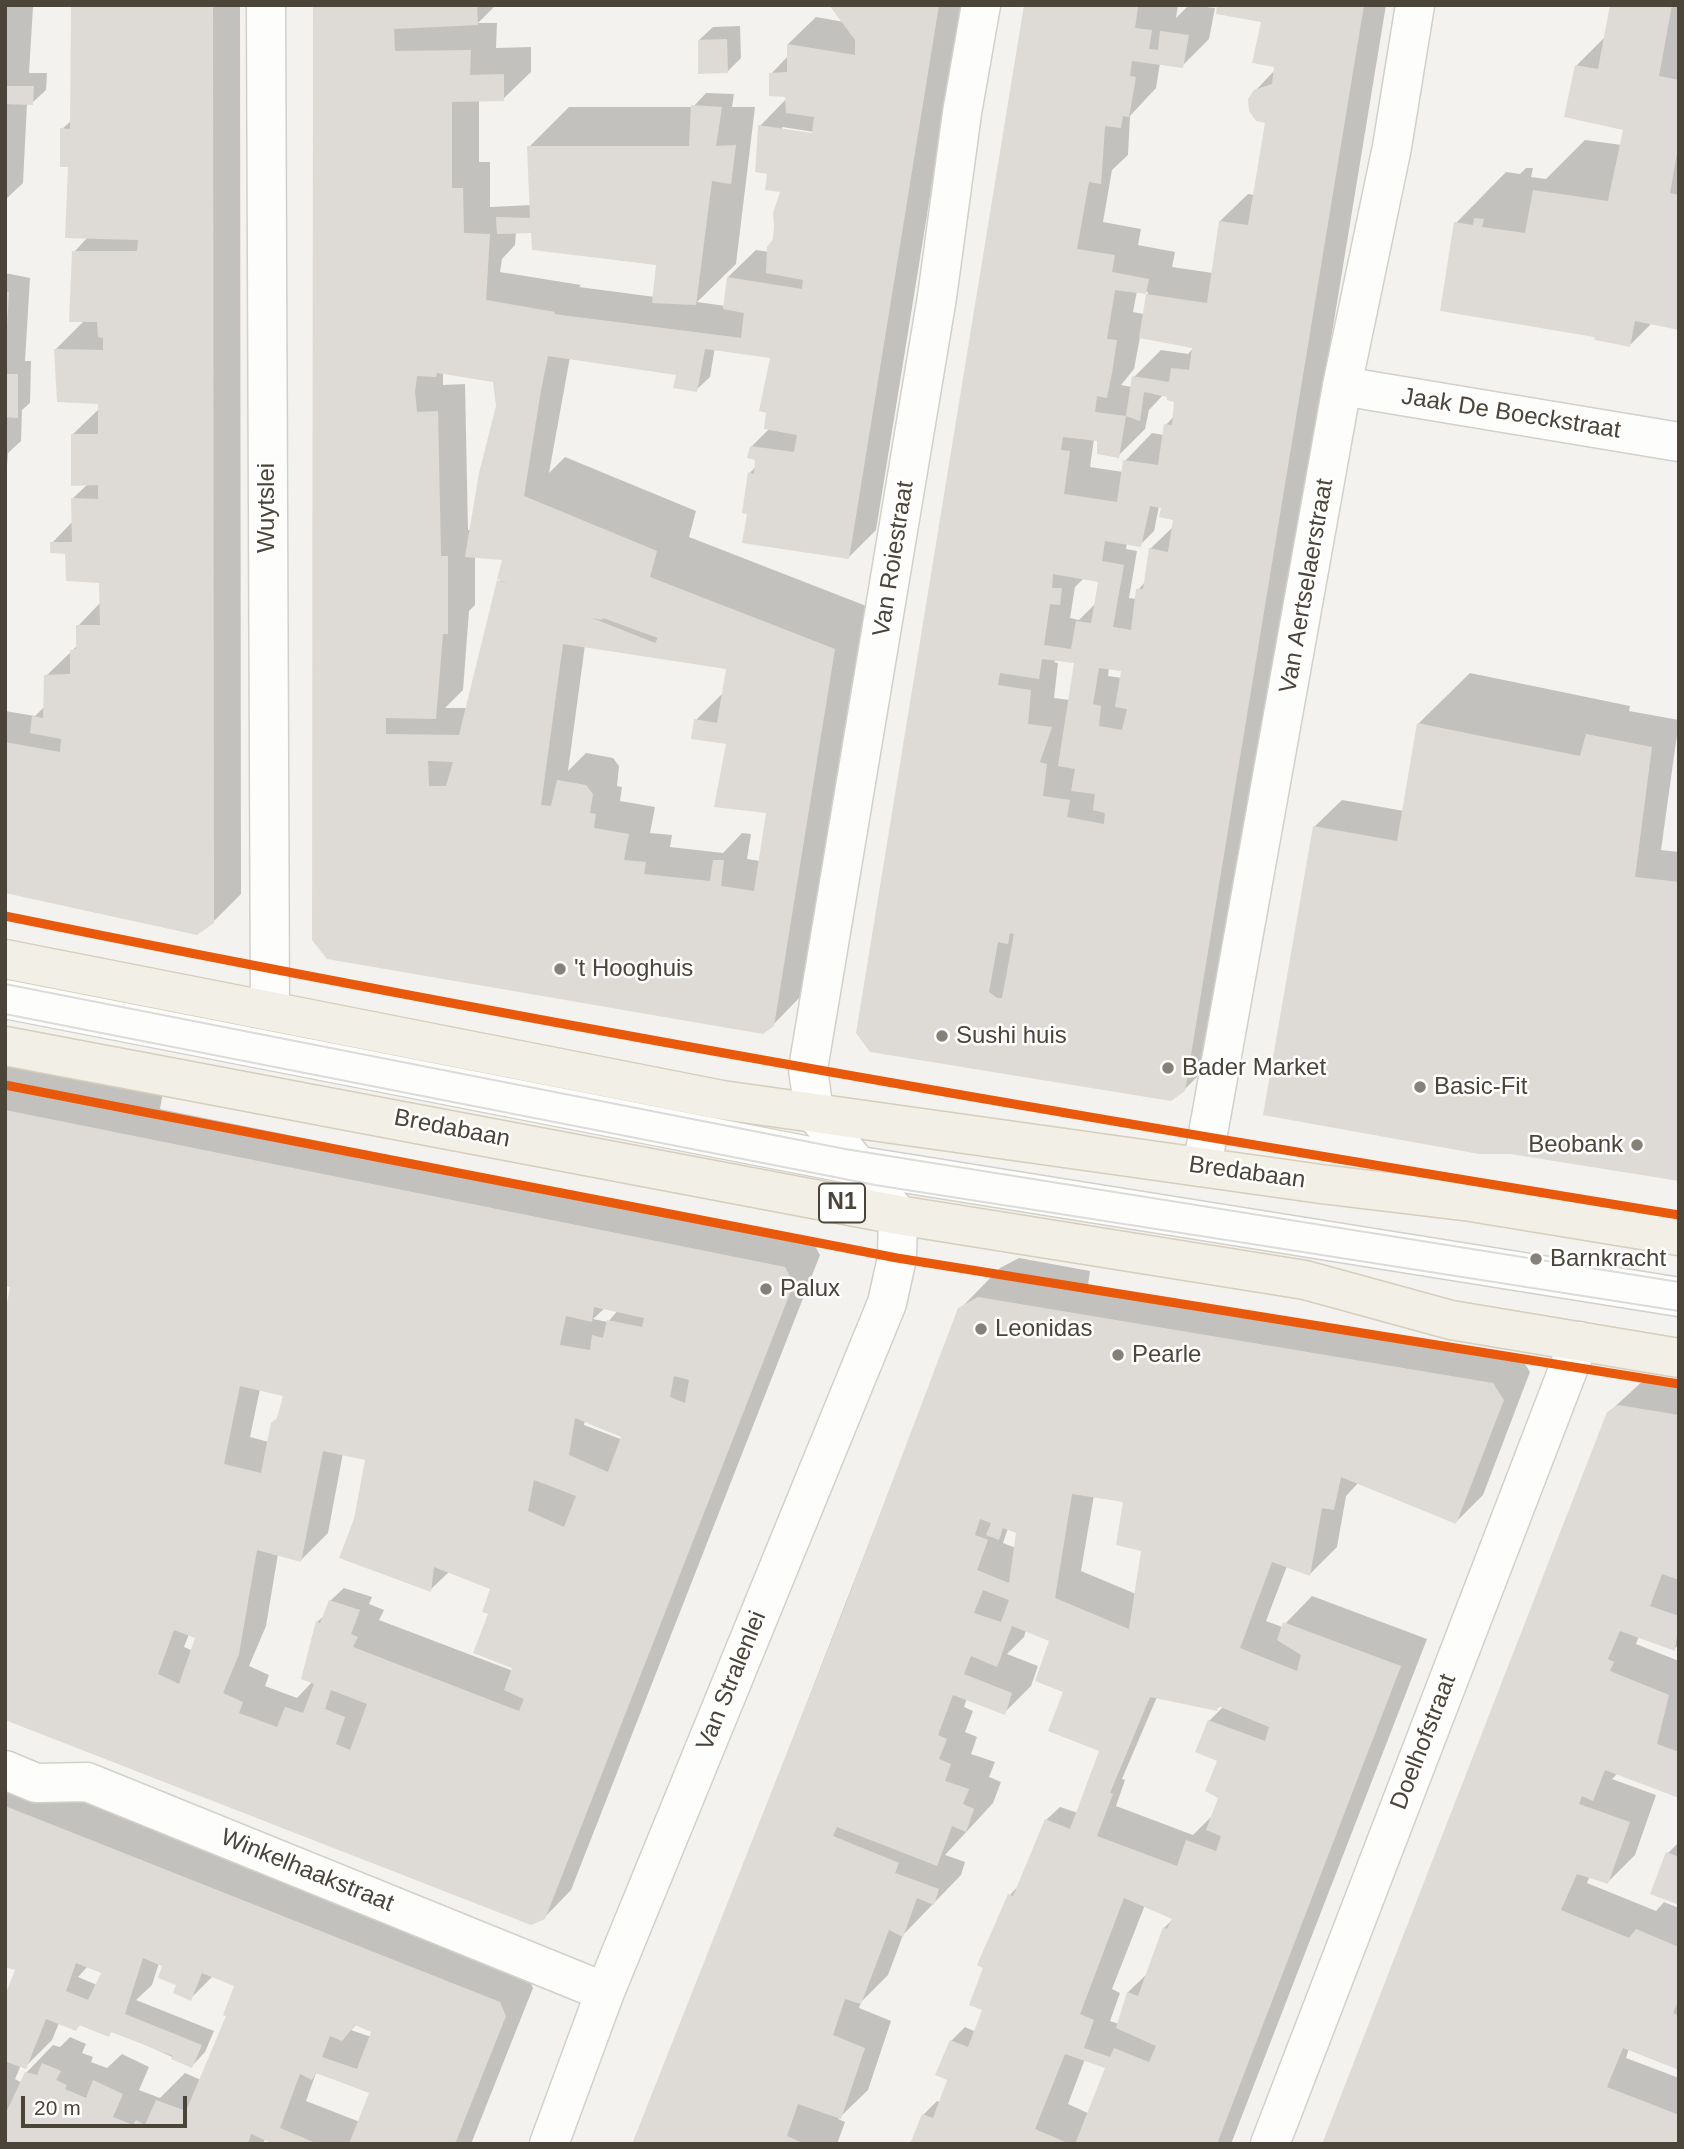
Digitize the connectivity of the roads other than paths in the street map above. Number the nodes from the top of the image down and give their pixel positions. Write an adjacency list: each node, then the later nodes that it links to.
1 (266, 5): 8 (street, Wuytslei)
2 (981, 5): 10 (street, Van Roiestraat)
3 (1415, 5): 4 (street, Van Aertselaerstraat)
4 (1342, 386): 5 (street, Jaak De Boeckstraat); 12 (street, Van Aertselaerstraat)
5 (1679, 442)
6 (5, 959): 8 (main road, Bredabaan)
7 (5, 999): 11 (street, Bredabaan)
8 (270, 1011): 10 (main road, Bredabaan)
9 (5, 1046): 13 (main road, Bredabaan / N1)
10 (814, 1112): 11 (street); 12 (main road, Bredabaan)
11 (860, 1166): 13 (street); 15 (street, Bredabaan)
12 (1202, 1167): 14 (main road, Bredabaan)
13 (898, 1215): 16 (main road, Bredabaan / N1); 19 (street, Van Stralenlei)
14 (1679, 1236)
15 (1679, 1297)
16 (1579, 1341): 17 (main road, Bredabaan / N1); 21 (street, Doelhofstraat)
17 (1679, 1358)
18 (5, 1770): 19 (street, Winkelhaakstraat)
19 (605, 1992): 20 (street, Van Stralenlei)
20 (549, 2144)
21 (1270, 2144)

